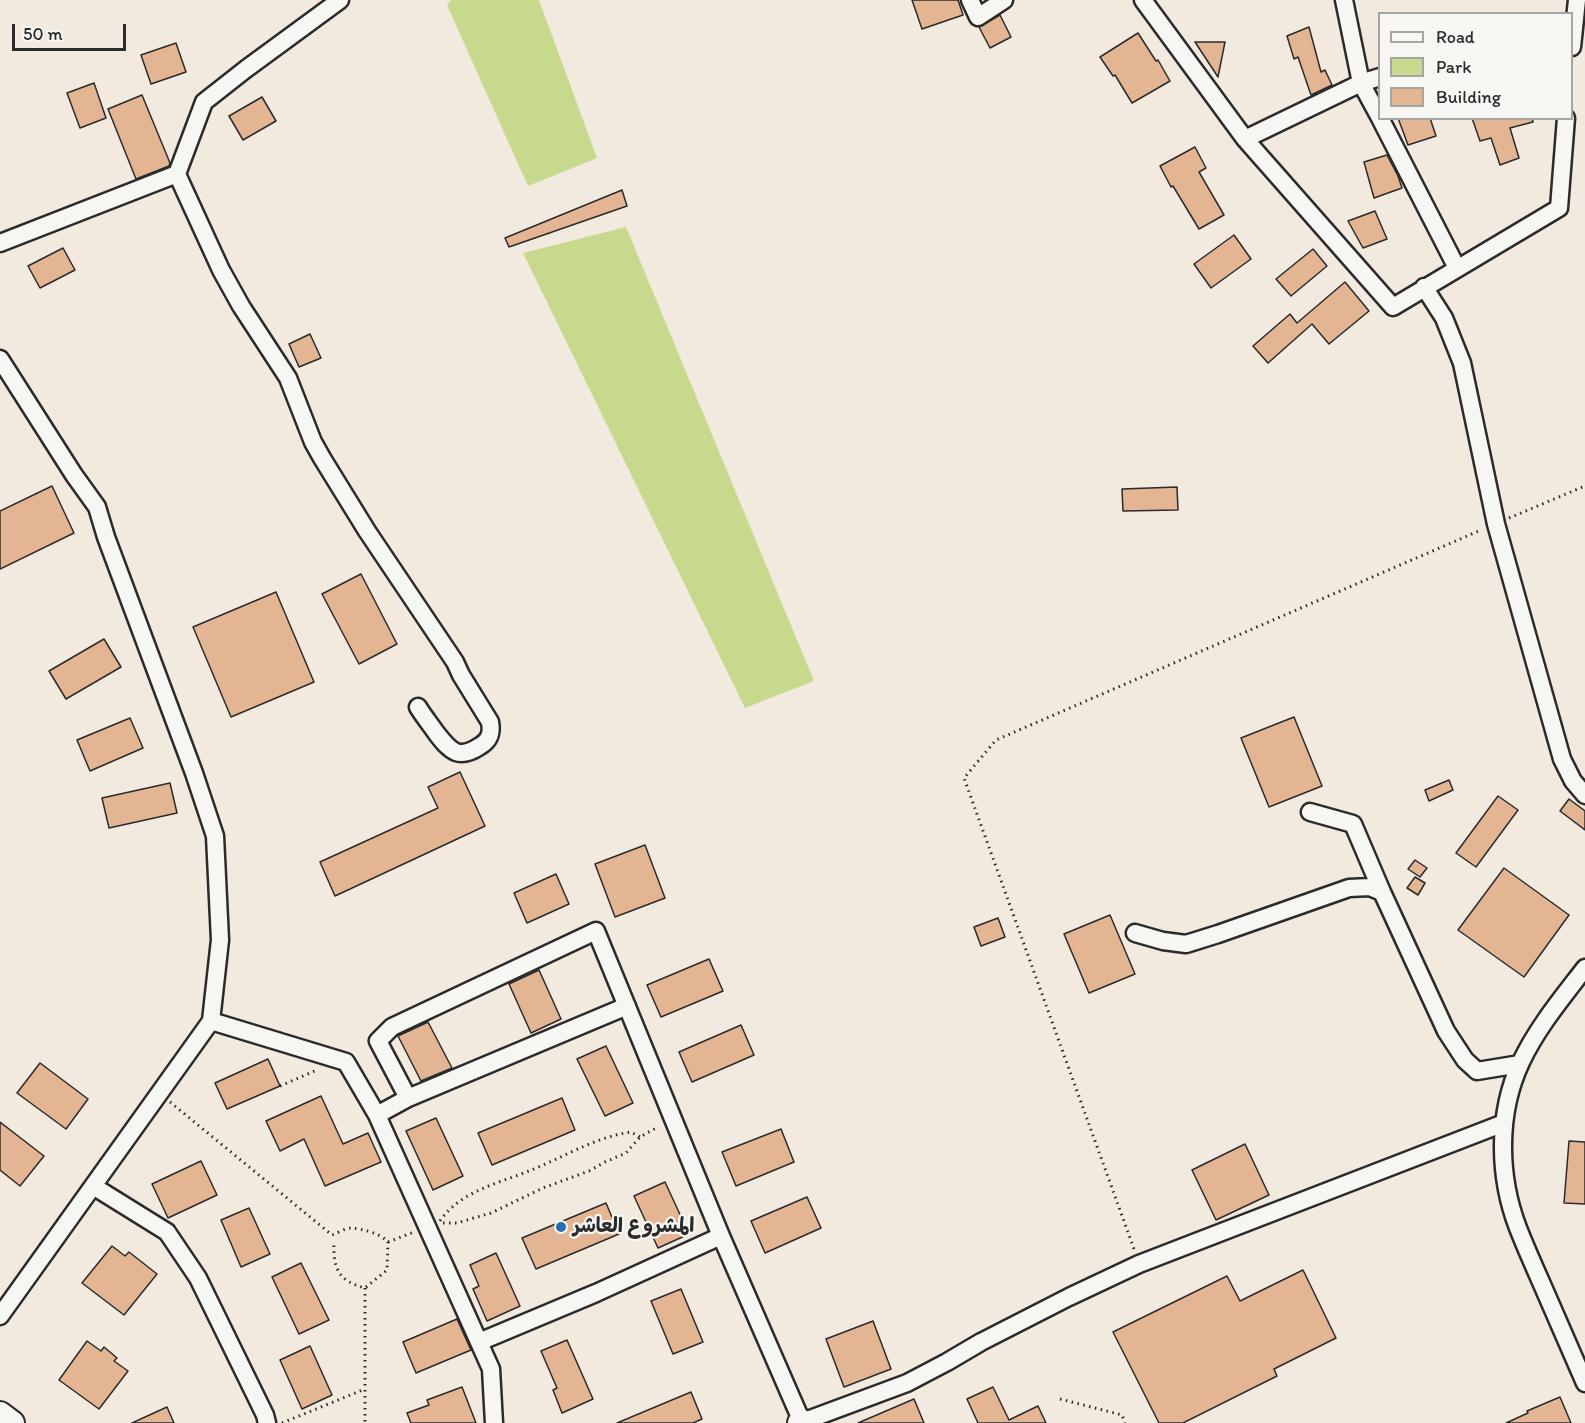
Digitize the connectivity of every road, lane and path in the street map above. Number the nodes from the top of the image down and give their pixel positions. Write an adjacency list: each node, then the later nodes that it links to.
1 (340, 0): 14 (street)
2 (970, 0): 3 (street)
3 (1004, 0)
4 (1143, 0): 13 (street)
5 (1344, 0): 9 (street)
6 (1577, 0): 7 (street)
7 (1573, 33)
8 (1378, 78): 9 (street)
9 (1361, 83): 10 (street); 13 (street)
10 (1378, 114)
11 (1381, 120): 16 (street)
12 (1566, 120): 16 (street)
13 (1245, 139): 17 (street)
14 (177, 174): 15 (street); 21 (street)
15 (0, 243)
16 (1457, 268): 17 (street)
17 (1424, 287): 20 (street)
18 (0, 359): 28 (street)
19 (1585, 486): 20 (path)
20 (1496, 524): 22 (street); 41 (path)
21 (418, 707)
22 (1585, 795)
23 (1310, 812): 24 (street)
24 (1382, 892): 25 (street); 30 (street)
25 (1135, 933)
26 (1585, 968): 30 (street)
27 (627, 1006): 33 (street); 33 (street); 39 (street)
28 (211, 1021): 29 (street); 32 (street)
29 (340, 1060): 31 (path); 34 (street)
30 (1520, 1064): 35 (street)
31 (280, 1086)
32 (159, 1094): 38 (street); 42 (path)
33 (408, 1098): 34 (street)
34 (377, 1115): 44 (street)
35 (1504, 1123): 41 (street); 45 (street)
36 (656, 1128): 37 (path)
37 (640, 1137): 37 (path)
38 (93, 1186): 43 (street); 50 (street)
39 (721, 1236): 44 (street); 54 (street)
40 (334, 1242): 42 (path)
41 (1139, 1264): 54 (street)
42 (365, 1288): 46 (path)
43 (0, 1316)
44 (479, 1342): 53 (street)
45 (1585, 1383)
46 (365, 1389): 51 (path); 52 (path)
47 (1060, 1399): 55 (path)
48 (0, 1414): 49 (street)
49 (12, 1423)
50 (267, 1423)
51 (282, 1423)
52 (365, 1423)
53 (494, 1423)
54 (801, 1423)
55 (1125, 1423)

